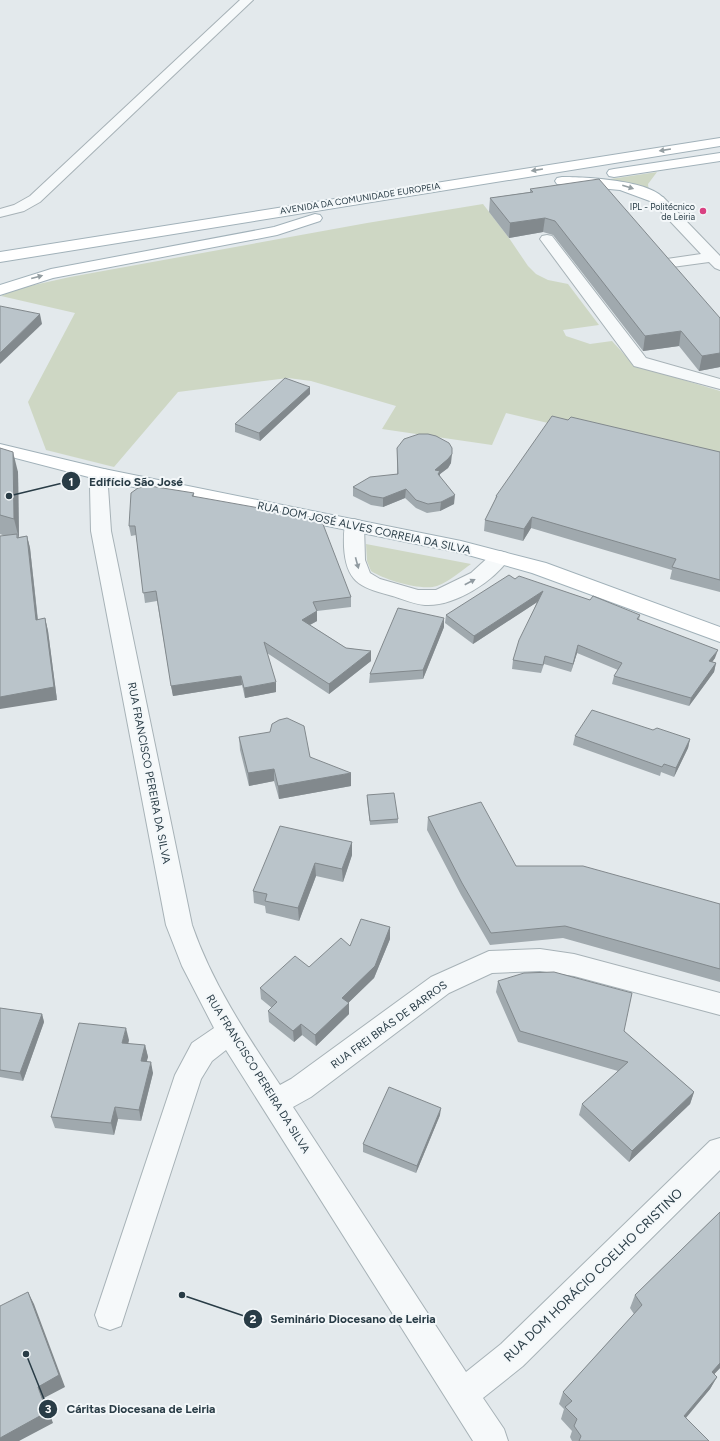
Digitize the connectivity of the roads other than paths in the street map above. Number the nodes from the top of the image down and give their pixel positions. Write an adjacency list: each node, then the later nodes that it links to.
1 (248, 0): 8 (street)
2 (720, 142): 6 (main road, AVENIDA DA COMUNIDADE EUROPEIA, one-way to 6)
3 (720, 157): 4 (main road, AVENIDA DA COMUNIDADE EUROPEIA)
4 (675, 165): 5 (main road, AVENIDA DA COMUNIDADE EUROPEIA); 7 (main road)
5 (562, 181): 7 (main road, one-way to 7); 9 (main road, AVENIDA DA COMUNIDADE EUROPEIA)
6 (377, 195): 11 (main road); 12 (main road, AVENIDA DA COMUNIDADE EUROPEIA)
7 (658, 200): 13 (street)
8 (0, 213)
9 (315, 218): 14 (main road, AVENIDA DA COMUNIDADE EUROPEIA); 16 (main road, one-way to 9)
10 (547, 239): 17 (street)
11 (0, 249)
12 (0, 257)
13 (716, 261): 15 (street)
14 (0, 268)
15 (670, 269)
16 (0, 290)
17 (720, 384)
18 (0, 449): 19 (main road, RUA DOM JOSÉ ALVES CORREIA DA SILVA)
19 (104, 475): 20 (main road, RUA DOM JOSÉ ALVES CORREIA DA SILVA); 24 (street, RUA FRANCISCO PEREIRA DA SILVA)
20 (354, 525): 21 (main road, RUA DOM JOSÉ ALVES CORREIA DA SILVA); 21 (street, one-way to 21)
21 (500, 557): 22 (main road, RUA DOM JOSÉ ALVES CORREIA DA SILVA)
22 (720, 635)
23 (720, 1004): 25 (street, RUA FREI BRÁS DE BARROS)
24 (230, 1032): 25 (street, RUA FRANCISCO PEREIRA DA SILVA); 27 (street)
25 (274, 1103): 28 (street, RUA FRANCISCO PEREIRA DA SILVA)
26 (720, 1151): 28 (street, RUA DOM HORÁCIO COELHO CRISTINO)
27 (110, 1315)
28 (462, 1395): 29 (street, RUA FRANCISCO PEREIRA DA SILVA)
29 (492, 1441)

